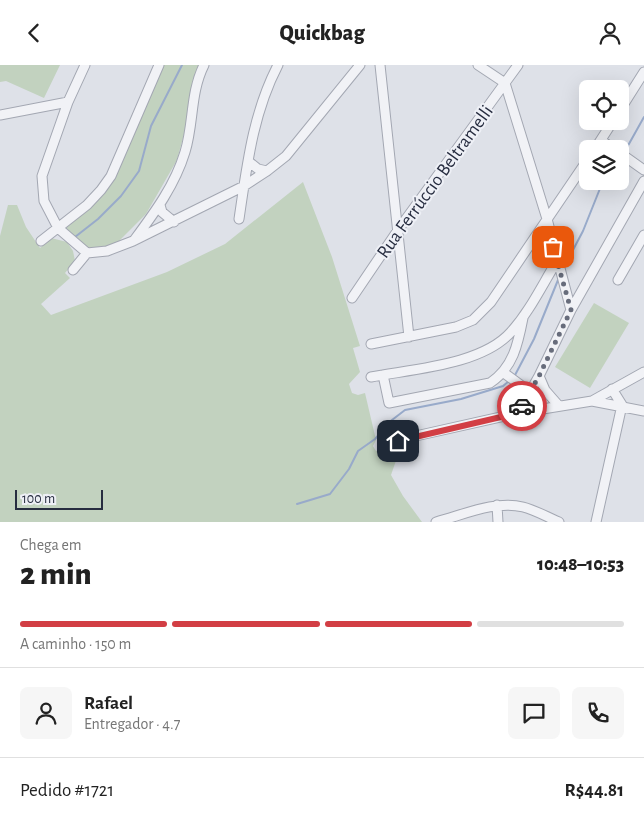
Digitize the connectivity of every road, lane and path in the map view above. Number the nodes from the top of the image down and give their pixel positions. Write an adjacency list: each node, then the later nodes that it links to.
1 (84, 65): 13 (street)
2 (158, 65): 30 (street)
3 (204, 65): 26 (street)
4 (278, 65): 20 (street)
5 (360, 65): 22 (street)
6 (478, 65): 11 (street)
7 (518, 65): 11 (street, Rua Ferrúccio Beltramelli)
8 (642, 65): 10 (street)
9 (379, 66): 31 (street)
10 (644, 72): 12 (street)
11 (505, 83): 28 (street); 31 (street, Rua Ferrúccio Beltramelli)
12 (629, 96)
13 (68, 102): 14 (street); 15 (street)
14 (47, 106): 15 (street); 16 (street)
15 (64, 114): 30 (street)
16 (0, 115)
17 (606, 130): 18 (street)
18 (600, 140)
19 (629, 159): 21 (street)
20 (248, 161): 22 (street); 25 (street)
21 (644, 170)
22 (267, 171): 25 (street)
23 (579, 172): 28 (street)
24 (644, 181): 40 (street)
25 (244, 186): 27 (street); 29 (street)
26 (160, 205): 29 (street); 34 (street)
27 (239, 219)
28 (547, 219): 36 (street); 42 (street)
29 (174, 222): 34 (street)
30 (58, 228): 33 (street); 35 (street)
31 (398, 230): 39 (street, Rua Ferrúccio Beltramelli); 42 (street)
32 (644, 235): 38 (street)
33 (41, 241)
34 (133, 241): 35 (street)
35 (87, 253): 37 (street)
36 (556, 261): 40 (street); 41 (street)
37 (73, 270)
38 (618, 280)
39 (352, 298)
40 (571, 310): 47 (street)
41 (524, 315): 45 (street); 46 (street)
42 (410, 337): 43 (street)
43 (371, 344)
44 (644, 372): 49 (street)
45 (504, 373): 46 (street); 50 (street)
46 (383, 375): 48 (street)
47 (539, 376): 50 (street); 53 (street)
48 (371, 377)
49 (612, 389): 51 (street); 52 (street)
50 (530, 392): 55 (street)
51 (592, 401): 52 (street); 53 (street)
52 (622, 405): 54 (street); 61 (street)
53 (559, 406): 55 (street)
54 (644, 411)
55 (518, 413): 56 (street)
56 (398, 441)
57 (497, 505): 58 (street); 59 (street); 60 (street)
58 (436, 522)
59 (498, 522)
60 (559, 522)
61 (596, 522)

